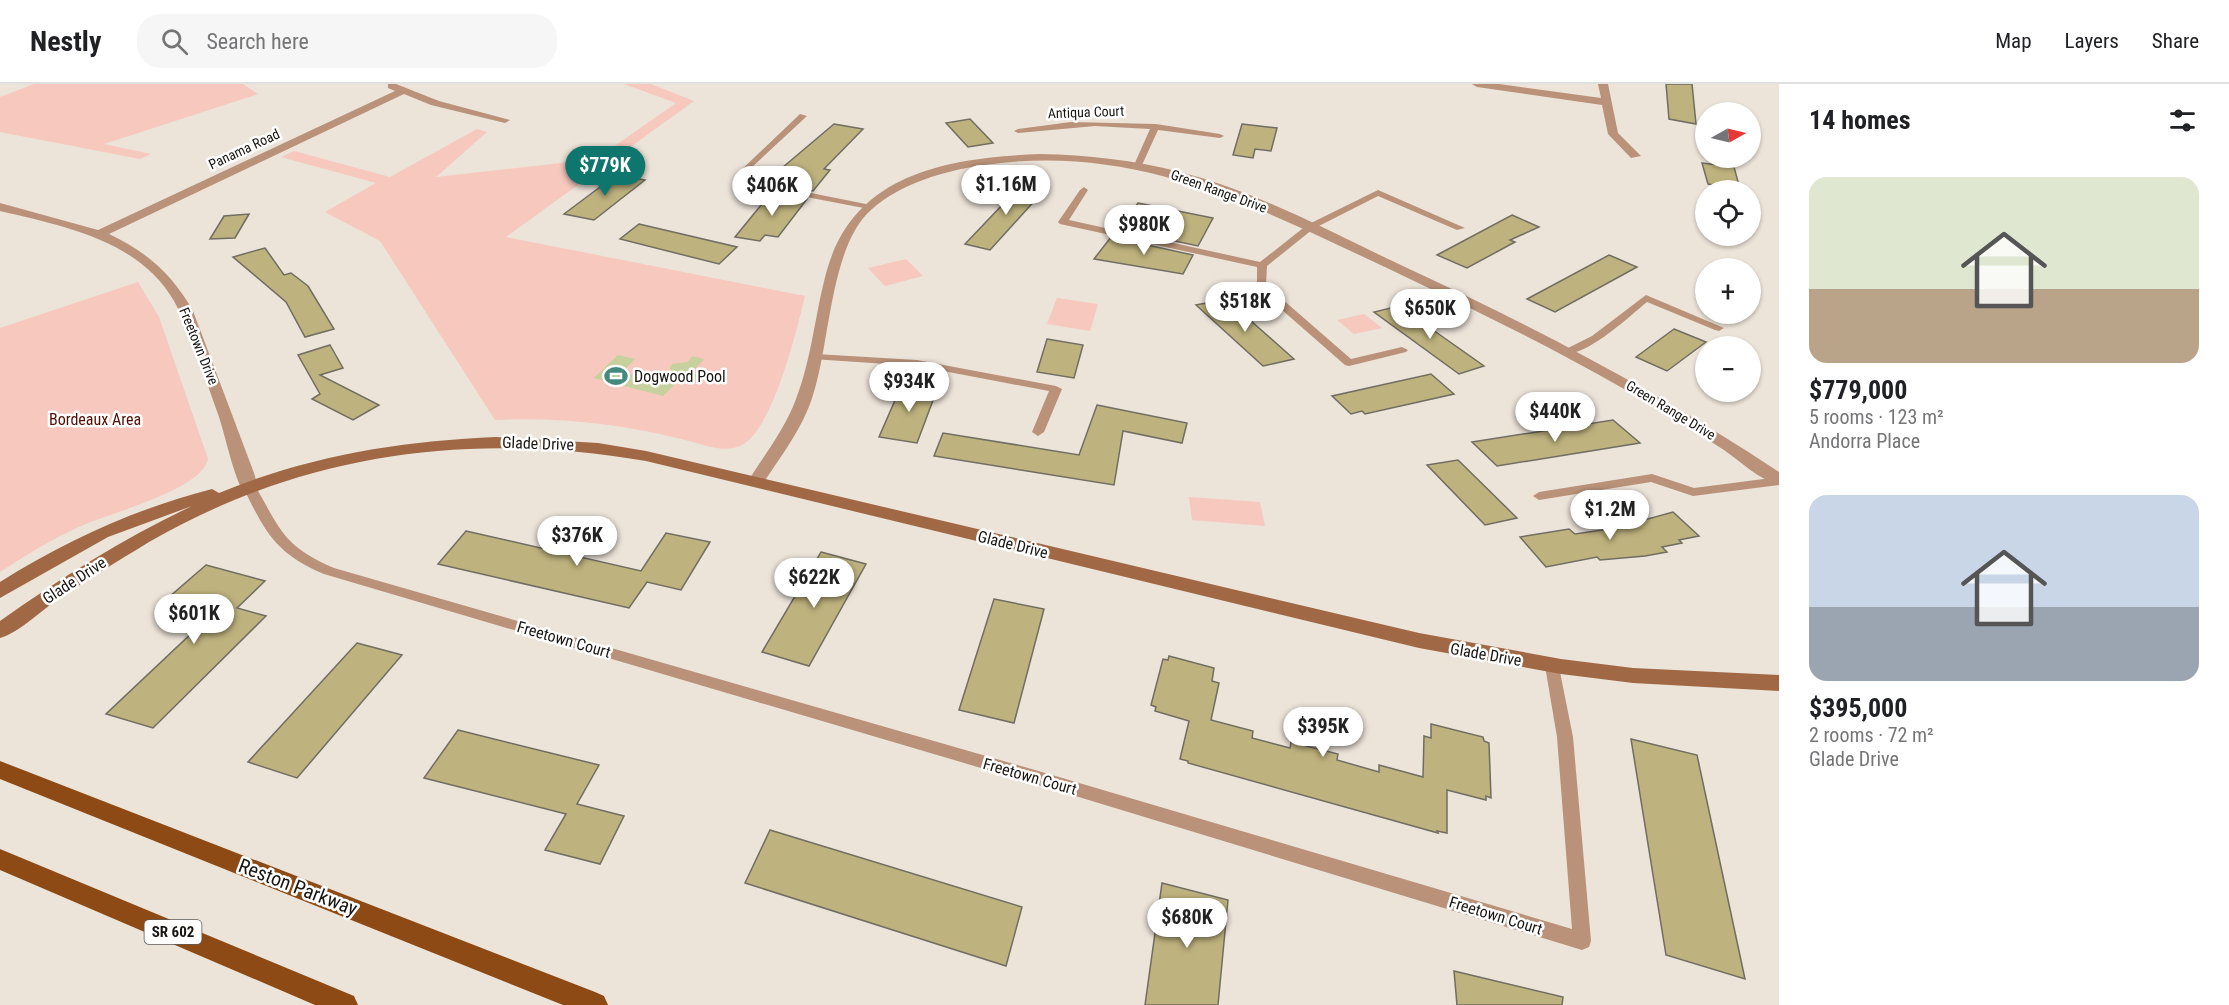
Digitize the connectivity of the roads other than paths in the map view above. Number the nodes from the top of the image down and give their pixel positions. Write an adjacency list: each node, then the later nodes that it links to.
1 (387, 84): 4 (street)
2 (1477, 84): 5 (street)
3 (1602, 84): 5 (street)
4 (402, 91): 7 (street); 18 (street, Panama Road)
5 (1606, 102): 11 (street)
6 (803, 116): 15 (lane)
7 (505, 120)
8 (1156, 126): 9 (lane, Antiqua Court); 10 (lane, Antiqua Court); 12 (lane)
9 (1018, 131)
10 (1220, 136)
11 (1635, 156)
12 (1138, 165): 15 (street, Green Range Drive); 16 (street, Green Range Drive)
13 (1084, 190): 19 (lane)
14 (0, 207): 18 (street, Freetown Drive)
15 (866, 207): 23 (street, Green Range Drive)
16 (1310, 227): 17 (lane); 19 (lane); 22 (street, Green Range Drive)
17 (1460, 228)
18 (99, 234): 27 (street, Freetown Drive)
19 (1262, 265): 21 (lane)
20 (1719, 328): 22 (lane)
21 (1402, 350)
22 (1570, 351): 25 (street, Green Range Drive)
23 (816, 357): 24 (lane); 26 (street, Green Range Drive)
24 (1038, 432)
25 (1779, 481): 28 (lane)
26 (756, 482): 27 (street, Glade Drive); 31 (street, Glade Drive)
27 (249, 487): 29 (street, Glade Drive); 30 (street, Glade Drive); 31 (lane, Freetown Court)
28 (1539, 496)
29 (0, 591)
30 (0, 631)
31 (1553, 666): 32 (street, Glade Drive)
32 (1779, 683)
33 (0, 770): 36 (main road, Reston Parkway)
34 (0, 859): 35 (main road, SR 602)
35 (345, 1005)
36 (595, 1005)

